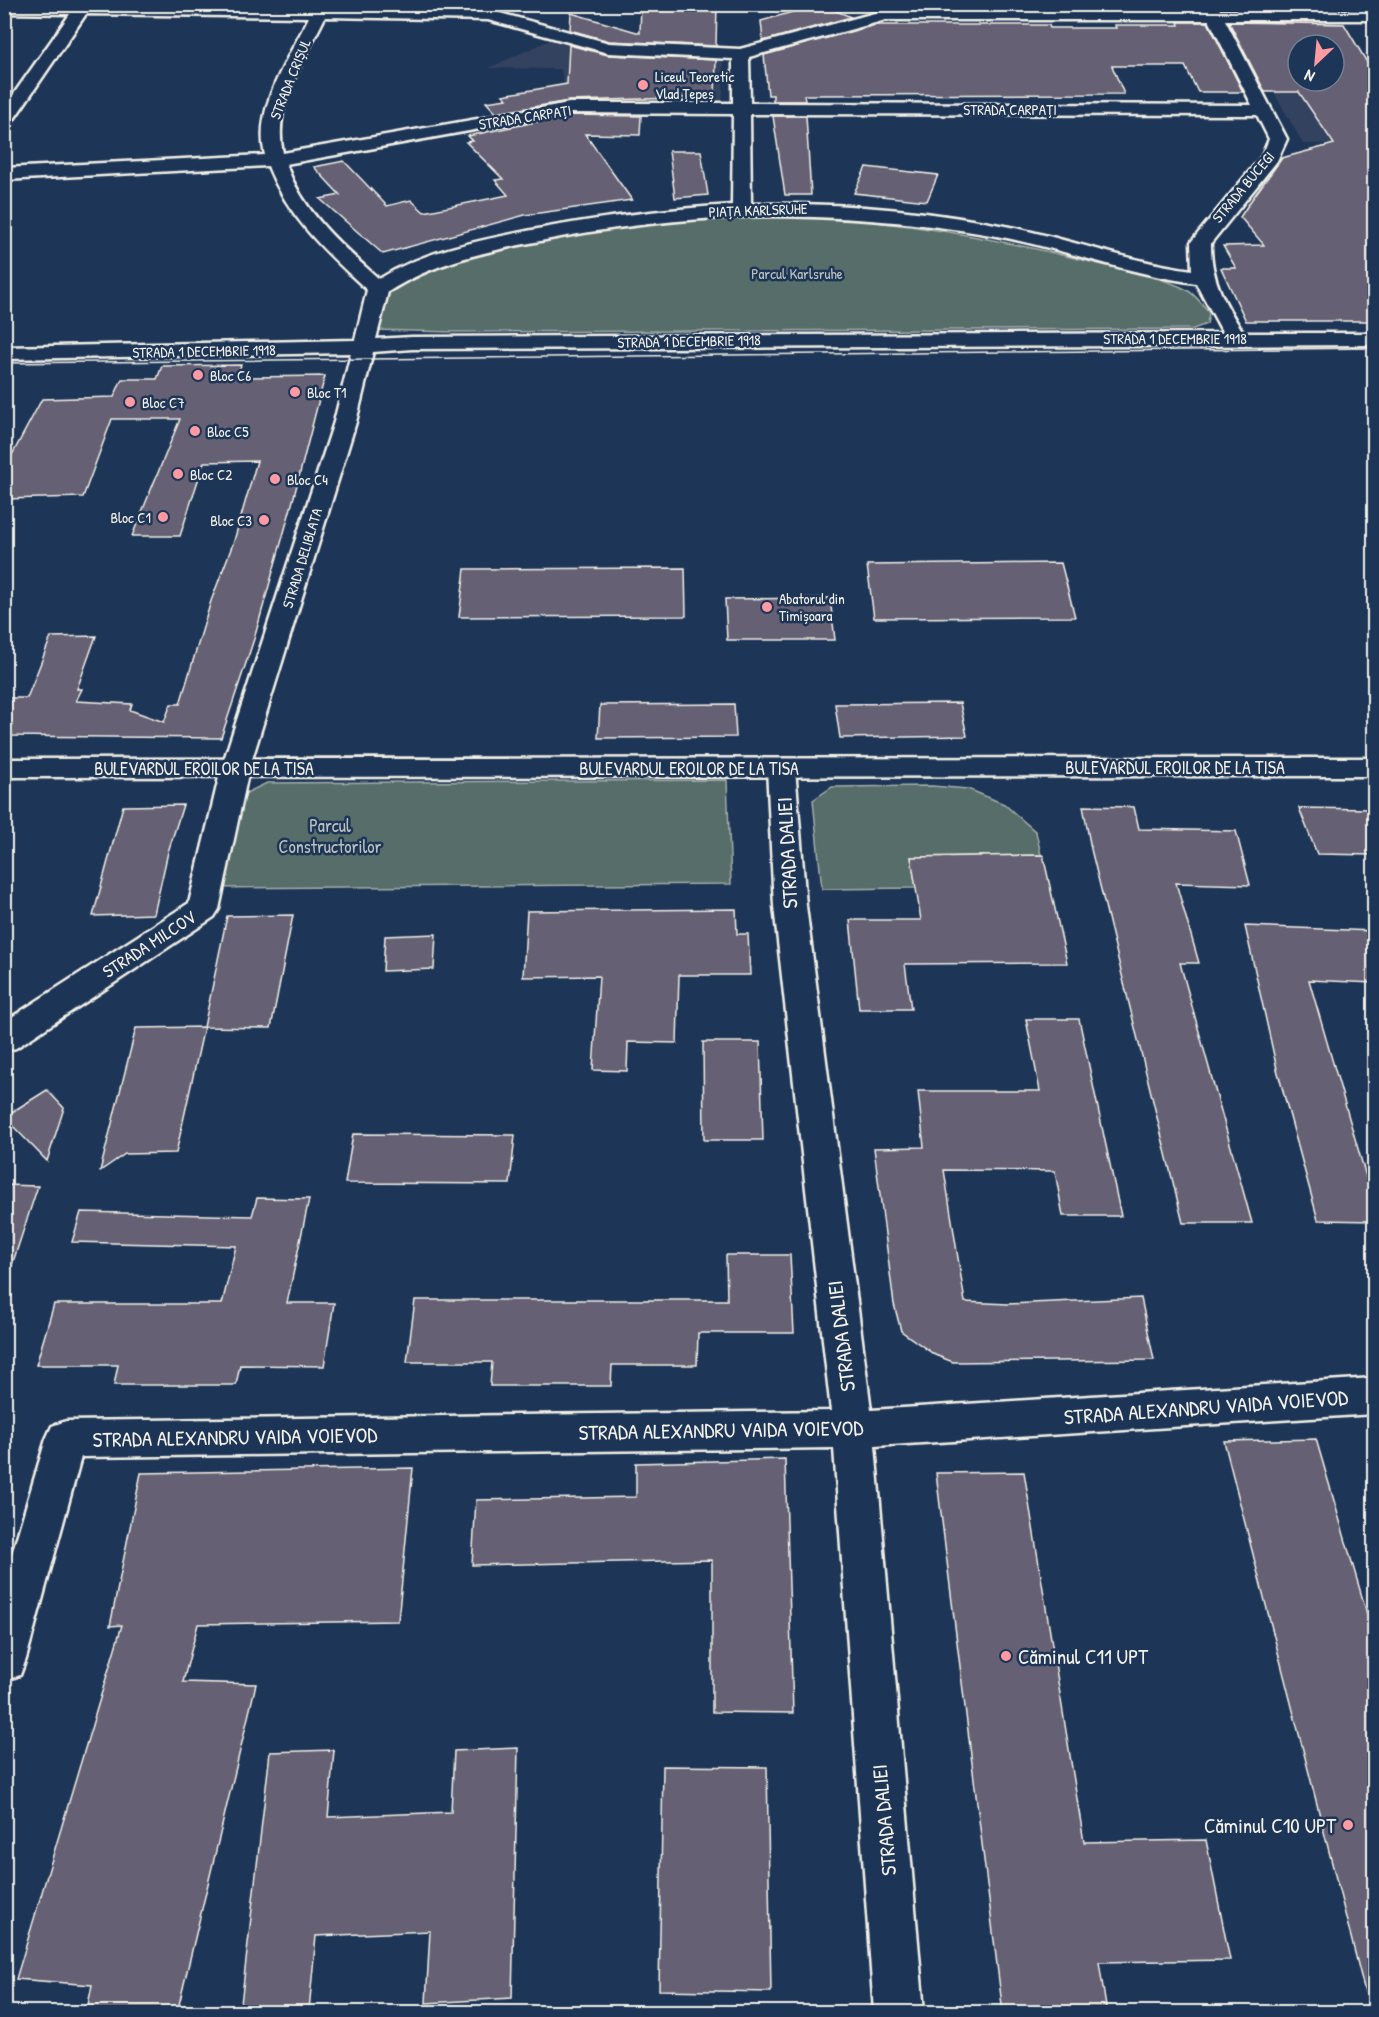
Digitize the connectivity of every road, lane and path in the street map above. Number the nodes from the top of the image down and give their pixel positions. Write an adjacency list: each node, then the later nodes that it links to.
1 (83, 7): 2 (street); 6 (street); 11 (street)
2 (4, 8)
3 (490, 10): 6 (street); 8 (street)
4 (1212, 10): 5 (street); 7 (street); 10 (street, STRADA BUCEGI)
5 (866, 11): 8 (street)
6 (319, 13): 12 (street, STRADA CRIȘUL)
7 (1374, 15)
8 (741, 54): 9 (street)
9 (742, 108): 10 (street, STRADA CARPAȚI); 12 (street, STRADA CARPAȚI); 14 (street)
10 (1264, 110): 15 (street, STRADA BUCEGI)
11 (4, 121)
12 (275, 160): 13 (street, STRADA CARPAȚI); 16 (street, STRADA CRIȘUL)
13 (4, 174)
14 (742, 209): 15 (street, PIAȚA KARLSRUHE); 16 (street, PIAȚA KARLSRUHE)
15 (1203, 278): 17 (street, STRADA BUCEGI)
16 (378, 289): 19 (street)
17 (1237, 338): 18 (street, STRADA 1 DECEMBRIE 1918); 19 (street, STRADA 1 DECEMBRIE 1918)
18 (1374, 339)
19 (364, 347): 20 (street, STRADA 1 DECEMBRIE 1918); 25 (street, STRADA DELIBLATA)
20 (11, 353): 21 (street)
21 (4, 376)
22 (1374, 767): 24 (street, BULEVARDUL EROILOR DE LA TISA)
23 (4, 768): 25 (street, BULEVARDUL EROILOR DE LA TISA)
24 (781, 768): 25 (street, BULEVARDUL EROILOR DE LA TISA); 28 (street, STRADA DALIEI)
25 (235, 769): 26 (street, STRADA MILCOV)
26 (4, 1039)
27 (1374, 1396): 28 (street, STRADA ALEXANDRU VAIDA VOIEVOD)
28 (853, 1429): 29 (street, STRADA ALEXANDRU VAIDA VOIEVOD); 31 (street, STRADA DALIEI)
29 (13, 1605): 30 (street)
30 (4, 1659)
31 (899, 2013)

